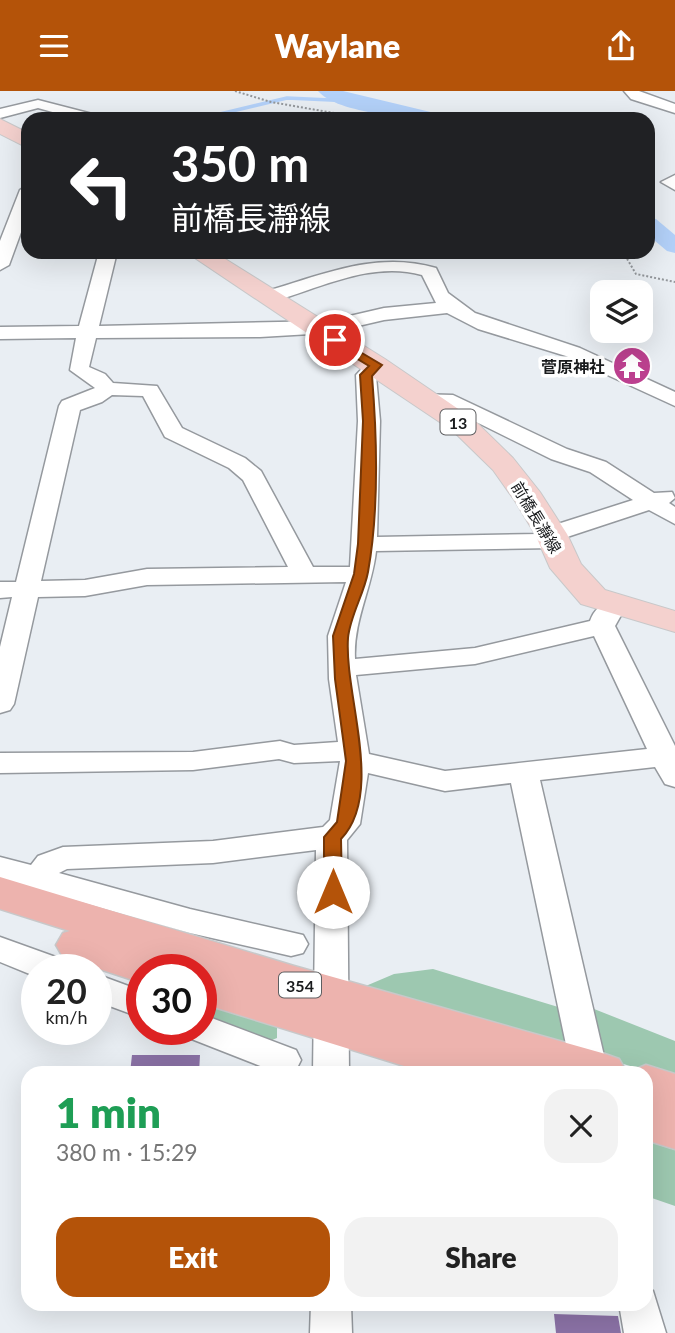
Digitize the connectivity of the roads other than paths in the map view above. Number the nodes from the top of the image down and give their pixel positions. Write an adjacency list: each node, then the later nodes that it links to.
1 (617, 91): 2 (street)
2 (633, 94): 5 (street)
3 (14, 95): 4 (street)
4 (34, 103): 6 (street); 7 (street)
5 (675, 109)
6 (68, 112)
7 (0, 114)
8 (0, 125): 9 (main road)
9 (21, 138)
10 (15, 223): 13 (street)
11 (106, 259): 18 (street)
12 (209, 259): 14 (main road, 前橋長瀞線 / 13)
13 (0, 265)
14 (267, 297): 15 (street); 16 (main road, 前橋長瀞線 / 13)
15 (451, 307): 16 (street); 22 (street)
16 (315, 328): 18 (street); 19 (main road, 前橋長瀞線 / 13)
17 (0, 333): 18 (street)
18 (86, 333): 20 (street)
19 (376, 365): 21 (main road, 前橋長瀞線 / 13); 26 (street)
20 (107, 389): 27 (street); 29 (street)
21 (423, 398): 23 (street); 25 (main road, 前橋長瀞線 / 13)
22 (675, 400)
23 (664, 500): 24 (street); 25 (street)
24 (675, 517)
25 (553, 537): 26 (street); 31 (main road, 前橋長瀞線 / 13)
26 (365, 544): 28 (street)
27 (304, 574): 28 (street); 29 (street)
28 (361, 574): 33 (street)
29 (27, 589): 30 (street); 34 (street)
30 (0, 590)
31 (609, 616): 32 (main road, 前橋長瀞線 / 13); 33 (street); 37 (street)
32 (675, 622)
33 (344, 668): 35 (street)
34 (0, 703)
35 (355, 755): 36 (street); 38 (street); 39 (street)
36 (0, 763)
37 (672, 763): 38 (street)
38 (524, 773): 54 (street)
39 (332, 837): 41 (street); 48 (street)
40 (0, 868): 41 (street)
41 (19, 886): 43 (street); 48 (highway, 354)
42 (0, 919): 46 (highway)
43 (291, 944)
44 (0, 949): 45 (street)
45 (21, 957)
46 (126, 960)
47 (217, 988): 48 (highway, 354)
48 (332, 1010): 51 (street); 52 (highway, 354); 53 (highway, 354)
49 (217, 1034): 50 (street)
50 (283, 1060)
51 (331, 1066)
52 (474, 1066)
53 (573, 1066)
54 (593, 1066)
55 (653, 1087): 56 (highway)
56 (675, 1094)
57 (653, 1121): 58 (highway)
58 (675, 1128)
59 (331, 1311): 61 (street)
60 (640, 1311): 62 (street)
61 (331, 1333)
62 (645, 1333)

